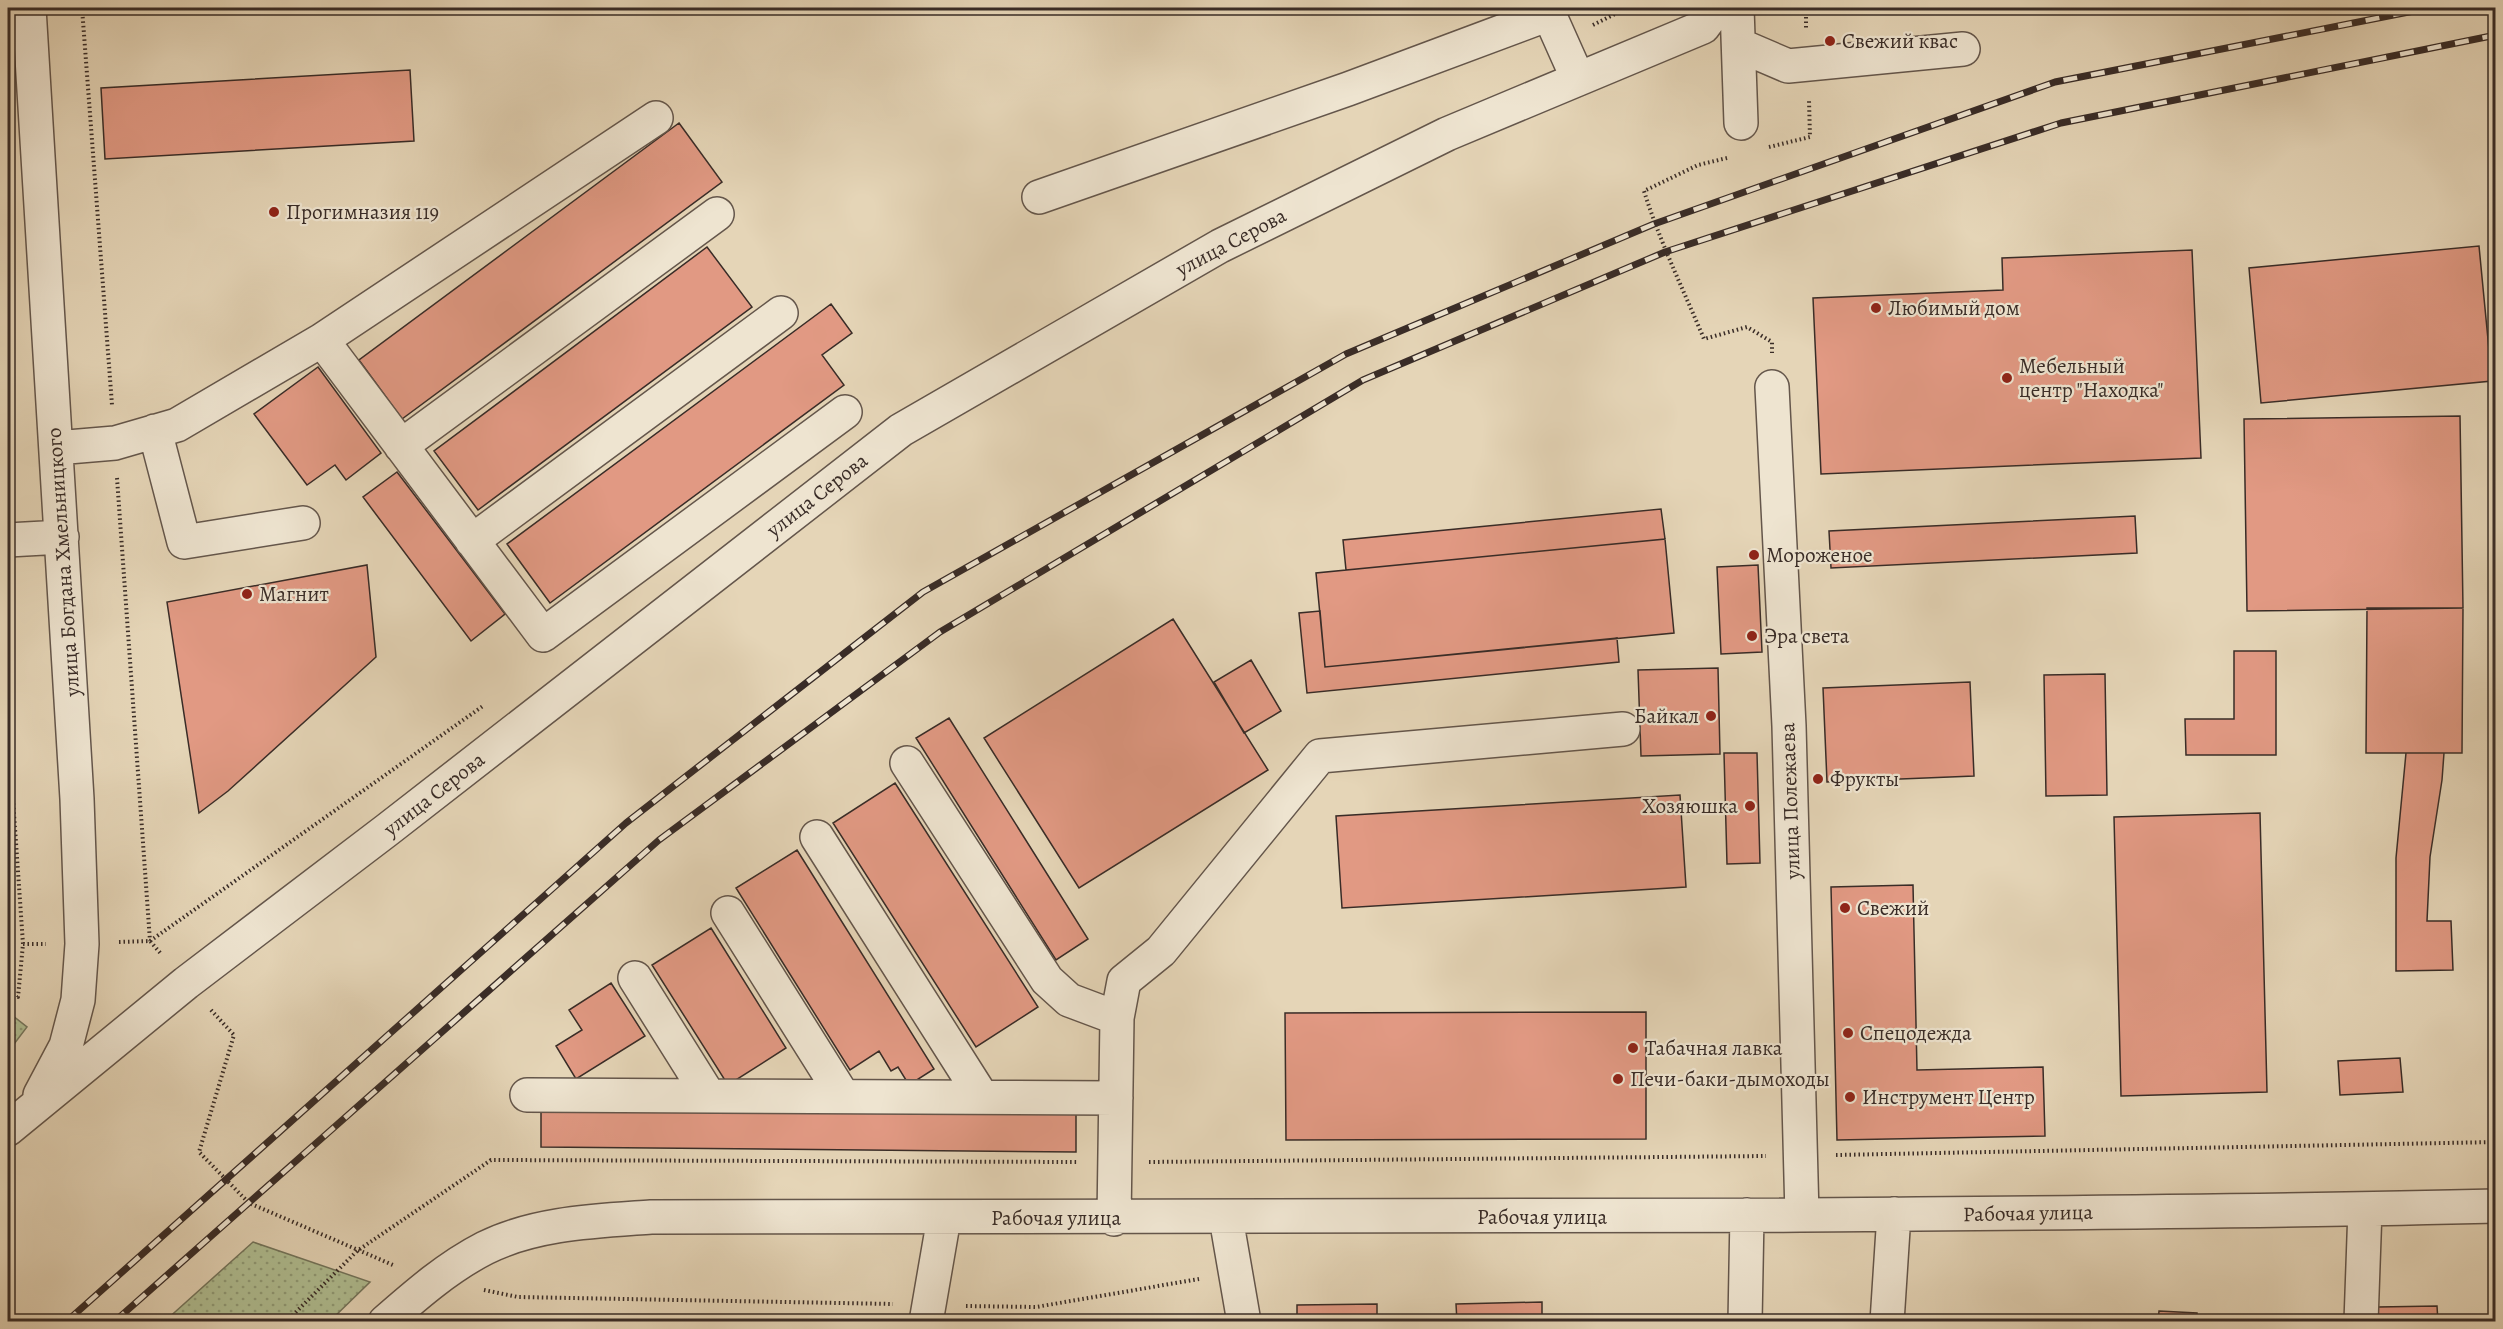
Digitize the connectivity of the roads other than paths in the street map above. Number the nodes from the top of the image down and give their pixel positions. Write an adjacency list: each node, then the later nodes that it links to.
1 (1718, 8): 6 (street, улица Серова)
2 (1737, 8): 4 (street)
3 (22, 25): 17 (street, улица Богдана Хмельницкого)
4 (1739, 45): 5 (street); 8 (street)
5 (1963, 50)
6 (1578, 79): 9 (street); 33 (street, улица Серова)
7 (656, 118): 12 (street)
8 (1741, 123)
9 (1039, 197)
10 (717, 214): 16 (street)
11 (781, 313): 21 (street)
12 (322, 340): 15 (street); 16 (street)
13 (1772, 387): 39 (street, улица Полежаева)
14 (844, 412): 21 (street)
15 (155, 431): 17 (street); 18 (street)
16 (401, 446): 21 (street)
17 (56, 448): 19 (street, улица Богдана Хмельницкого)
18 (303, 524)
19 (62, 537): 20 (street); 33 (street, улица Богдана Хмельницкого)
20 (8, 540)
21 (472, 541)
22 (1623, 729): 27 (street)
23 (907, 763): 27 (street)
24 (817, 837): 31 (street)
25 (728, 913): 30 (street)
26 (635, 978): 29 (street)
27 (1118, 1018): 32 (street)
28 (526, 1095): 29 (street)
29 (709, 1096): 30 (street)
30 (843, 1096): 31 (street)
31 (982, 1097): 32 (street)
32 (1116, 1098): 42 (street)
33 (33, 1107): 34 (street, улица Серова)
34 (8, 1129)
35 (2496, 1206): 36 (street, Рабочая улица)
36 (2365, 1209): 37 (street, Рабочая улица); 48 (street)
37 (1894, 1214): 39 (street, Рабочая улица); 47 (street)
38 (1747, 1215): 39 (street, Рабочая улица); 41 (street, Рабочая улица); 46 (street)
39 (1802, 1215)
40 (944, 1218): 42 (street, Рабочая улица); 43 (street, Рабочая улица); 44 (street)
41 (1226, 1218): 42 (street, Рабочая улица); 45 (street)
42 (1114, 1219)
43 (386, 1322)
44 (927, 1322)
45 (1244, 1322)
46 (1745, 1322)
47 (1887, 1322)
48 (2361, 1322)

